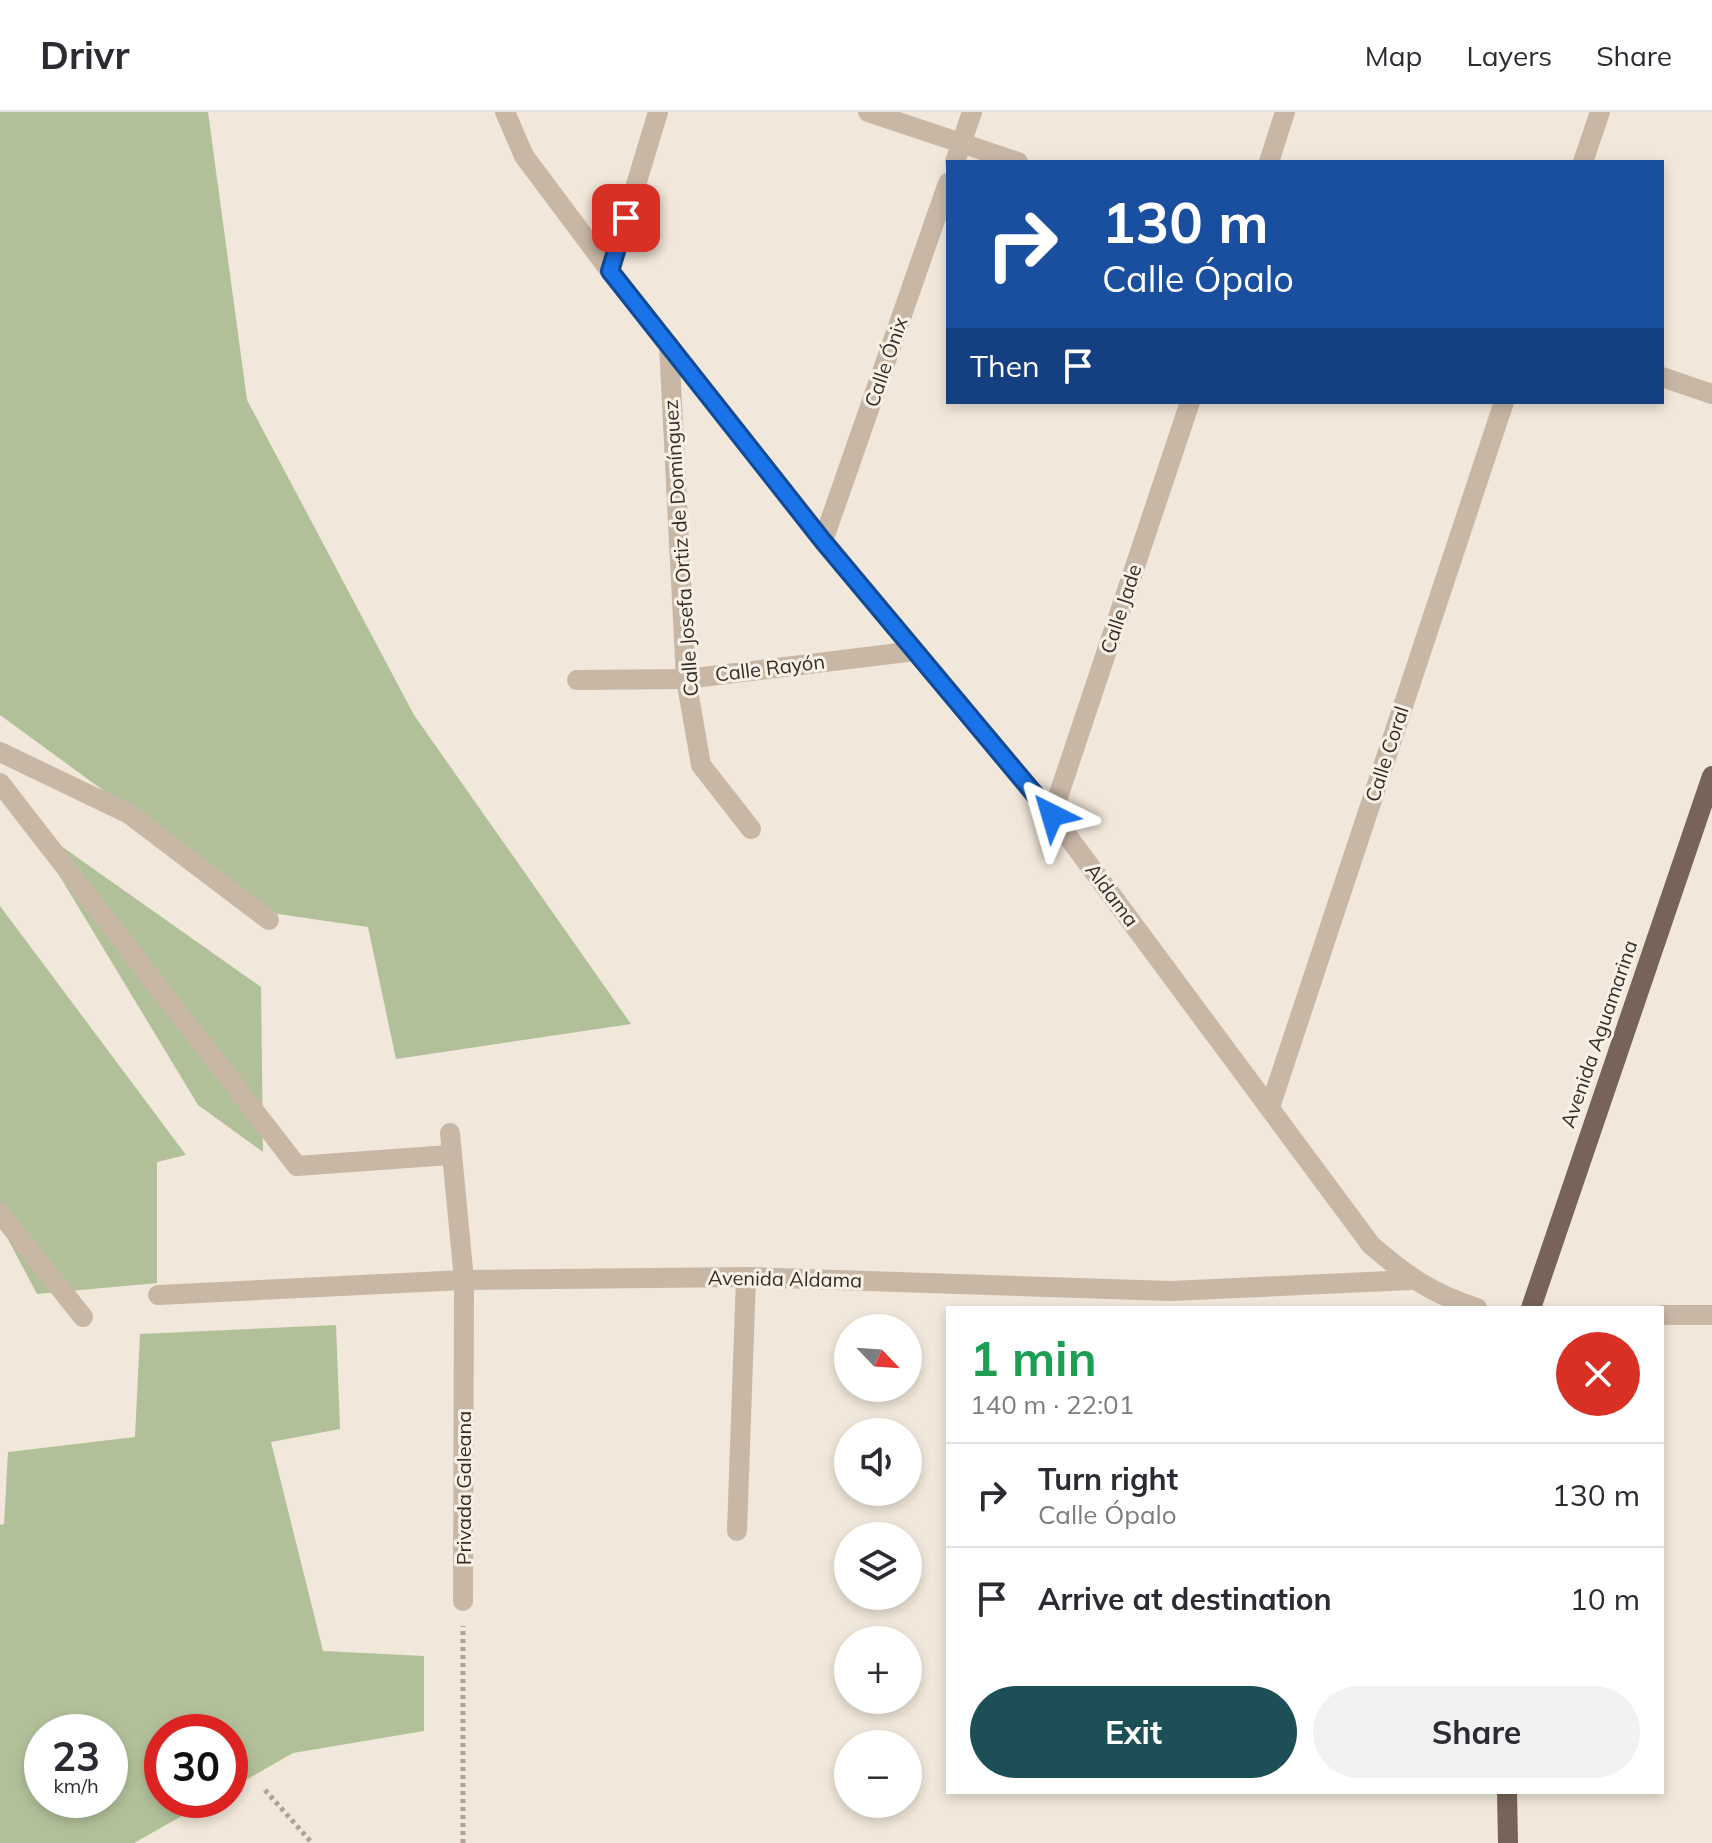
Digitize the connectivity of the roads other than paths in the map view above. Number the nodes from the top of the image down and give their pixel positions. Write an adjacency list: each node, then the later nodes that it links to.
1 (505, 112): 12 (street, Aldama)
2 (658, 112): 12 (street)
3 (868, 112): 7 (street)
4 (972, 112): 7 (street)
5 (1285, 112): 9 (street)
6 (1600, 112): 10 (street)
7 (959, 153): 8 (street)
8 (1005, 160)
9 (1270, 160)
10 (1584, 160)
11 (946, 189): 18 (street, Calle Ónix)
12 (610, 271): 13 (street, Aldama)
13 (669, 345): 18 (street, Aldama); 20 (street, Calle Josefa Ortiz de Domínguez)
14 (1664, 378): 15 (street)
15 (1712, 394)
16 (1189, 404): 25 (street, Calle Jade)
17 (1503, 404): 28 (street, Calle Coral)
18 (823, 541): 19 (street, Aldama)
19 (915, 651): 20 (street, Calle Rayón); 25 (street, Aldama)
20 (686, 679): 21 (street, Calle Rayón); 26 (street, Calle Josefa Ortiz de Domínguez)
21 (577, 680)
22 (0, 752): 27 (street)
23 (1712, 776): 37 (main road, Avenida Aguamarina)
24 (0, 783): 30 (street)
25 (1052, 815): 28 (street, Aldama)
26 (751, 829)
27 (269, 920)
28 (1270, 1107): 34 (street, Aldama)
29 (450, 1133): 30 (street, Privada Galeana)
30 (449, 1155): 33 (street, Privada Galeana)
31 (0, 1213): 40 (street)
32 (746, 1277): 33 (street, Avenida Aldama); 34 (street, Avenida Aldama); 41 (street)
33 (464, 1280): 35 (street, Avenida Aldama); 42 (street, Privada Galeana)
34 (1411, 1280): 36 (street, Aldama)
35 (158, 1295)
36 (1471, 1306)
37 (1532, 1306)
38 (1664, 1315): 39 (street)
39 (1712, 1315)
40 (83, 1317)
41 (737, 1531)
42 (463, 1601)
43 (1507, 1794): 44 (main road)
44 (1508, 1843)

